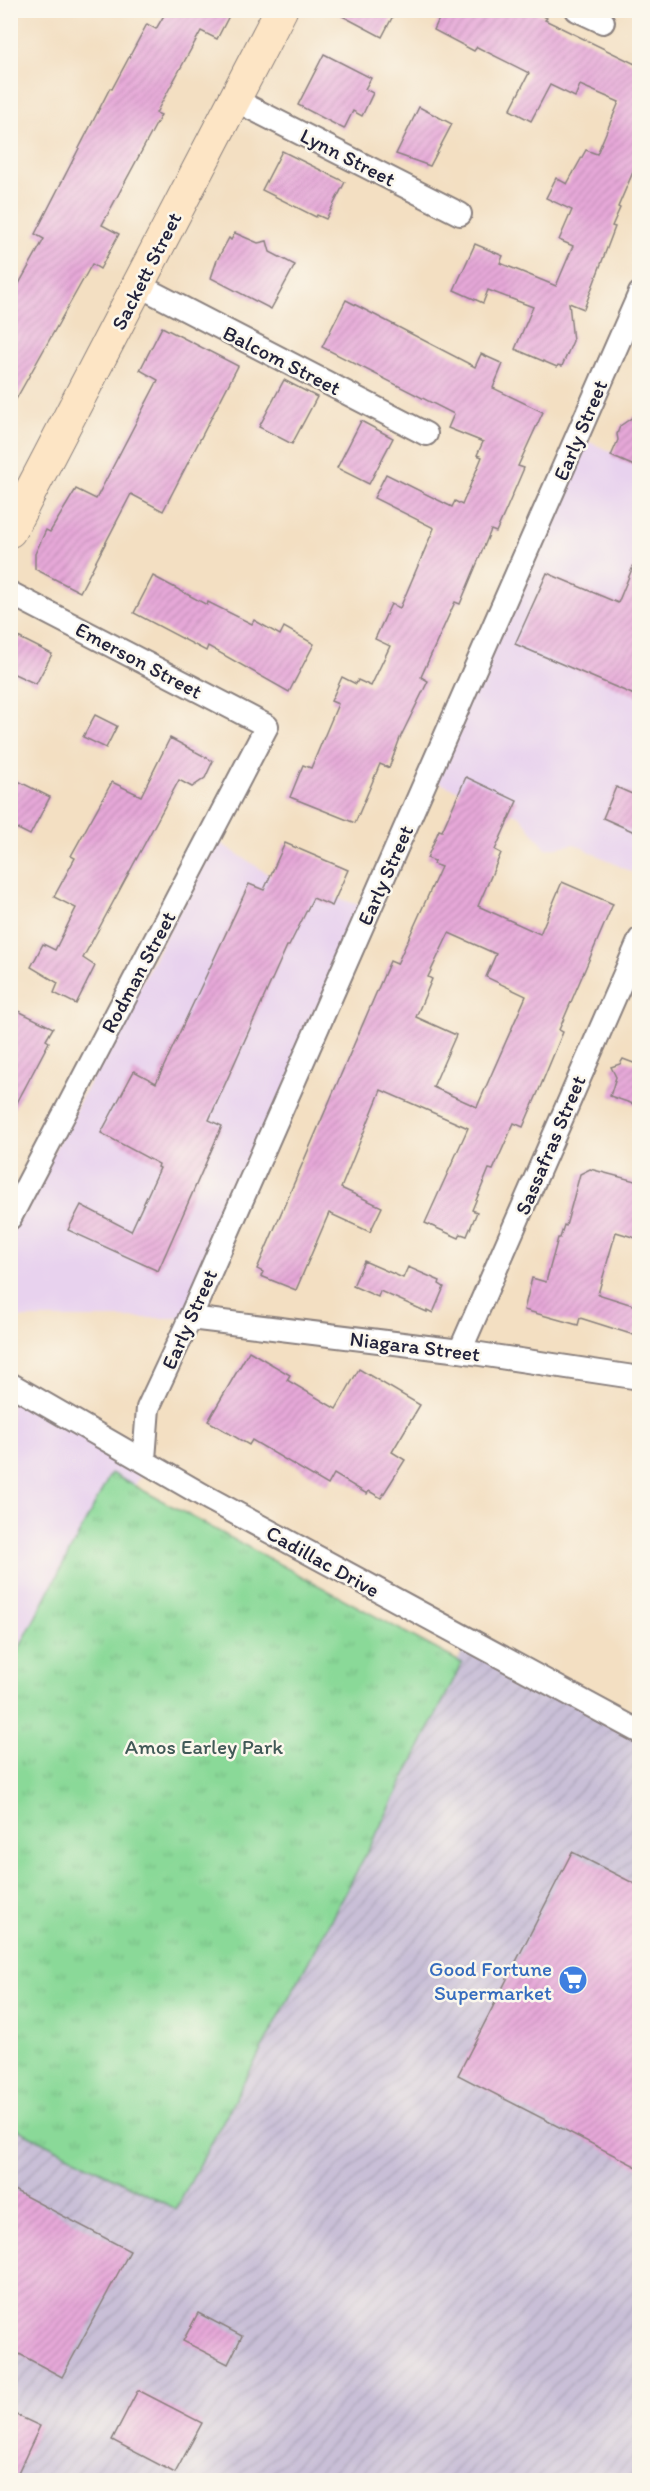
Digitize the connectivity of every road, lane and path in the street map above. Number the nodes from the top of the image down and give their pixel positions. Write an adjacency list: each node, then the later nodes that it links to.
1 (282, 10): 4 (street, Sackett Street)
2 (577, 10): 3 (street)
3 (603, 22)
4 (235, 100): 5 (street, Lynn Street); 6 (street, Sackett Street)
5 (460, 214)
6 (138, 285): 8 (street, Balcom Street); 9 (street, Sackett Street)
7 (639, 292): 14 (street, Early Street)
8 (426, 434)
9 (10, 531)
10 (10, 593): 11 (street, Emerson Street)
11 (267, 726): 13 (street, Rodman Street)
12 (639, 939): 15 (street, Sassafras Street)
13 (10, 1218)
14 (190, 1318): 15 (street, Niagara Street); 18 (street, Early Street)
15 (460, 1351): 16 (street, Niagara Street)
16 (639, 1378)
17 (10, 1384): 18 (street, Cadillac Drive)
18 (144, 1459): 19 (street, Cadillac Drive)
19 (639, 1732)

